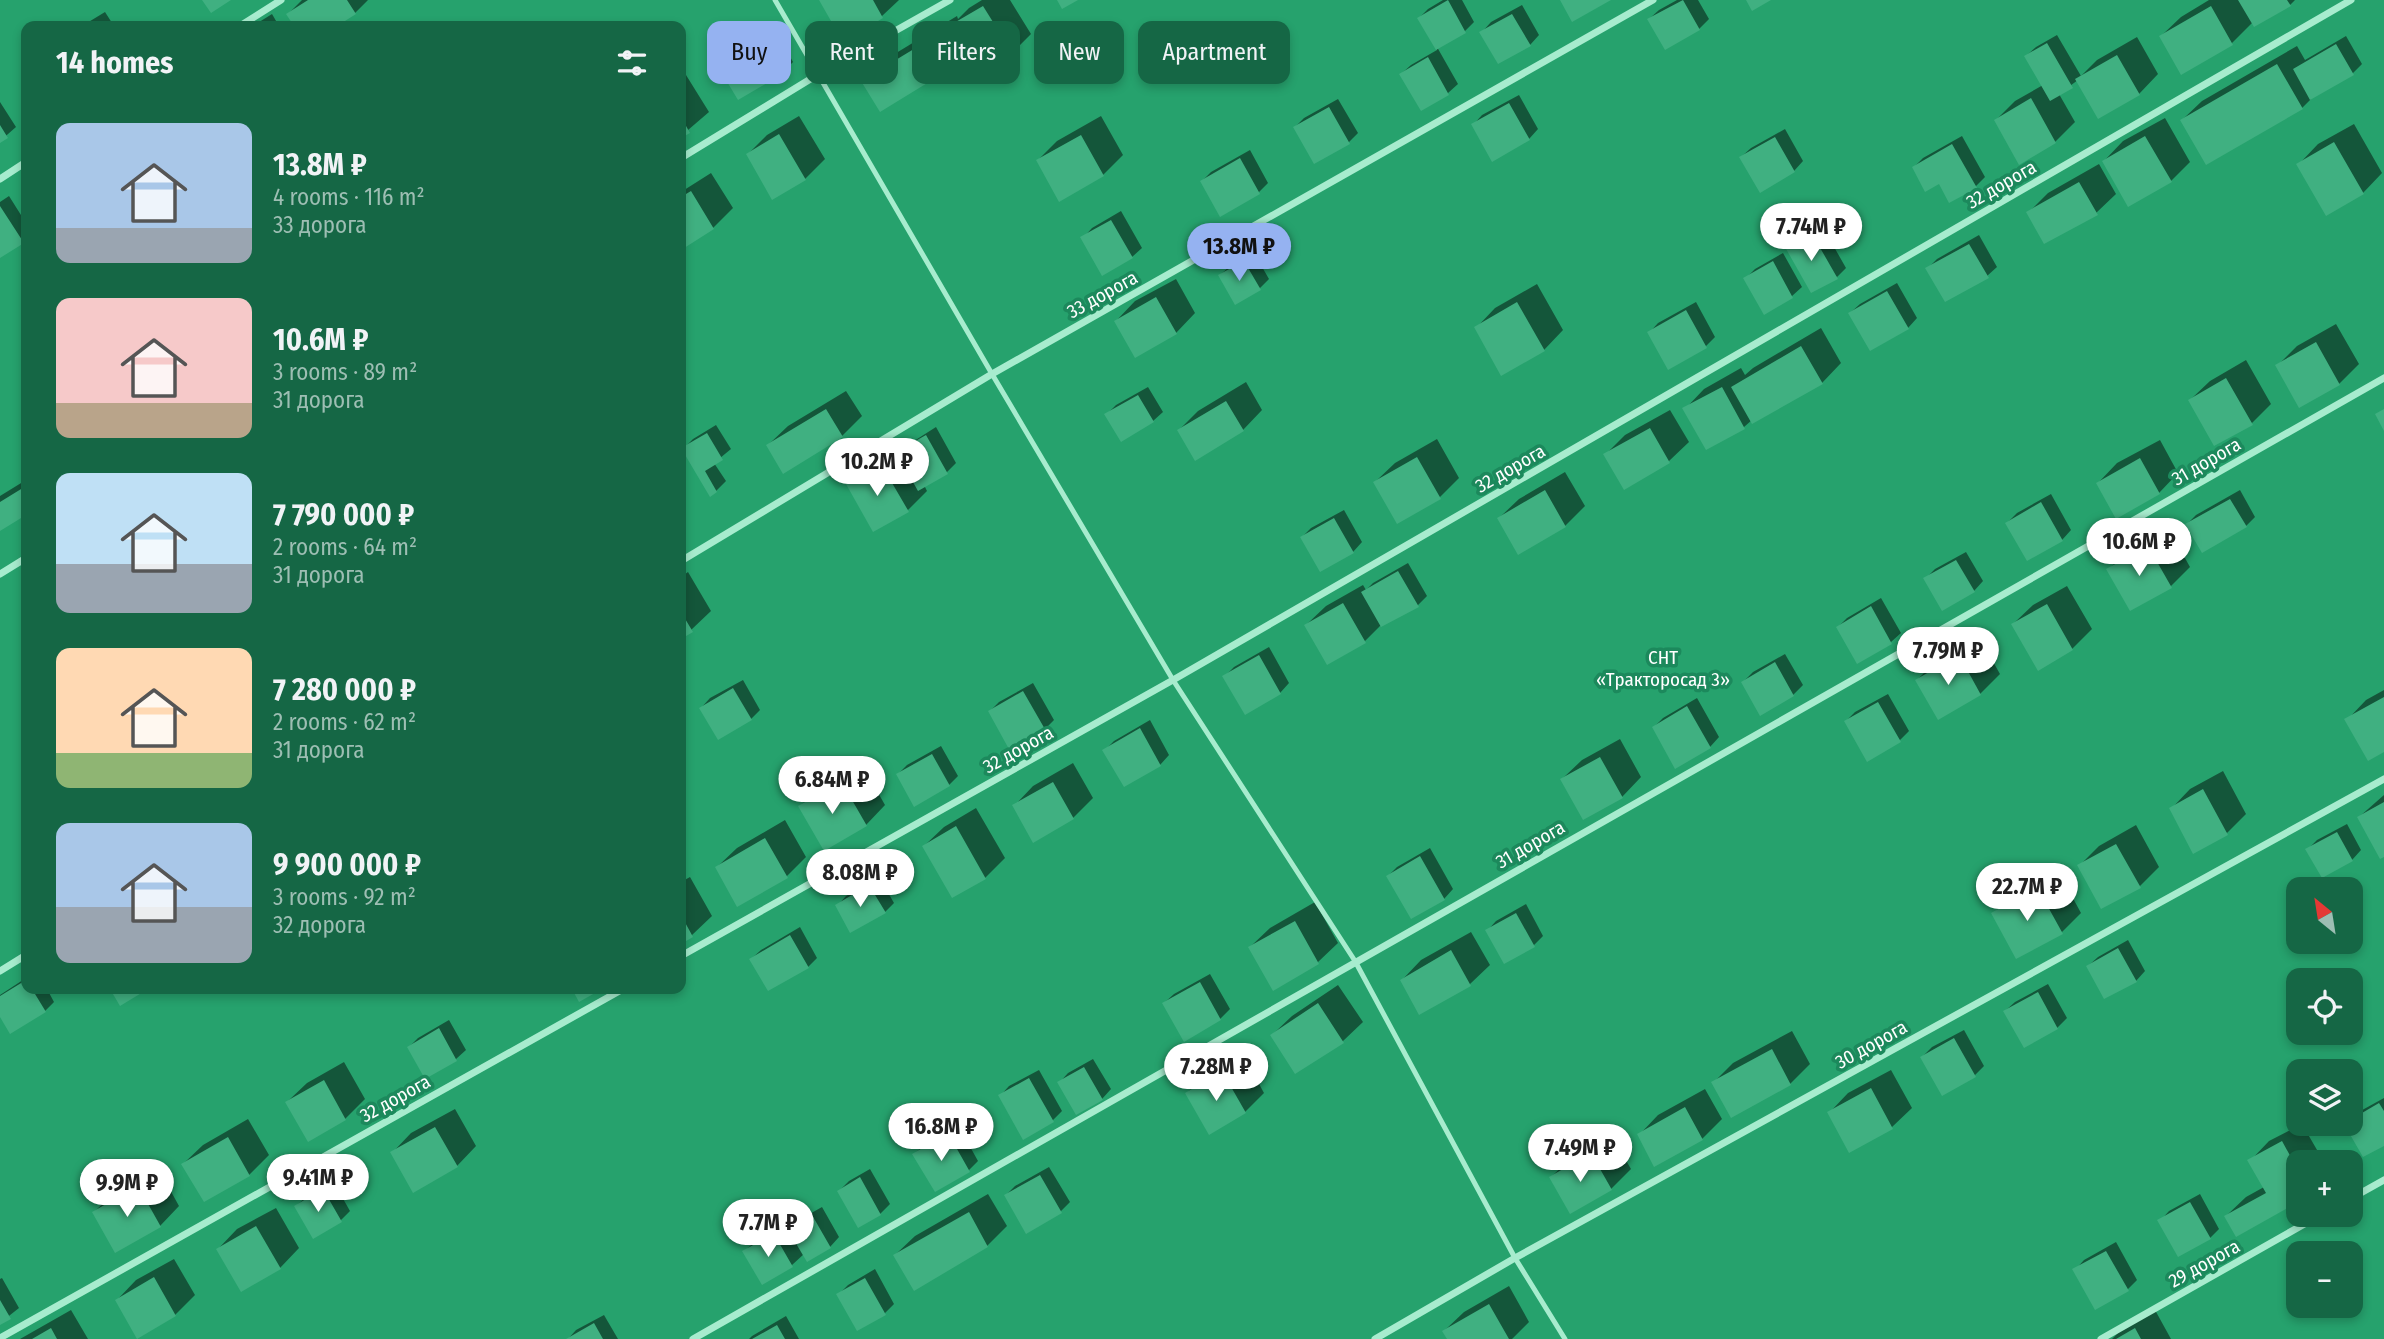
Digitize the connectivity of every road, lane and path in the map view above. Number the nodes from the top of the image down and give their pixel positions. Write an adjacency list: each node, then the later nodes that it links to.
1 (281, 0): 6 (street)
2 (775, 0): 8 (lane)
3 (950, 0): 7 (street)
4 (1653, 0): 14 (street, 33 дорога)
5 (2351, 0): 19 (street, 32 дорога)
6 (248, 21)
7 (898, 29)
8 (805, 54)
9 (805, 82): 11 (street)
10 (822, 84): 14 (lane)
11 (686, 155)
12 (21, 165): 13 (street)
13 (0, 179)
14 (992, 374): 16 (street, 33 дорога); 19 (lane)
15 (2384, 378): 23 (street, 31 дорога)
16 (686, 558)
17 (21, 561): 18 (street)
18 (0, 574)
19 (1173, 680): 21 (street, 32 дорога); 23 (lane)
20 (2384, 779): 29 (street, 30 дорога)
21 (686, 954)
22 (21, 958): 24 (street)
23 (1355, 961): 29 (lane); 31 (street, 31 дорога)
24 (0, 971)
25 (614, 994): 30 (street, 32 дорога)
26 (2384, 1180): 27 (street)
27 (2363, 1192)
28 (2299, 1227): 34 (street, 29 дорога)
29 (1515, 1258): 32 (street, 30 дорога); 33 (lane)
30 (0, 1338)
31 (693, 1339)
32 (1375, 1339)
33 (1565, 1339)
34 (2101, 1339)

